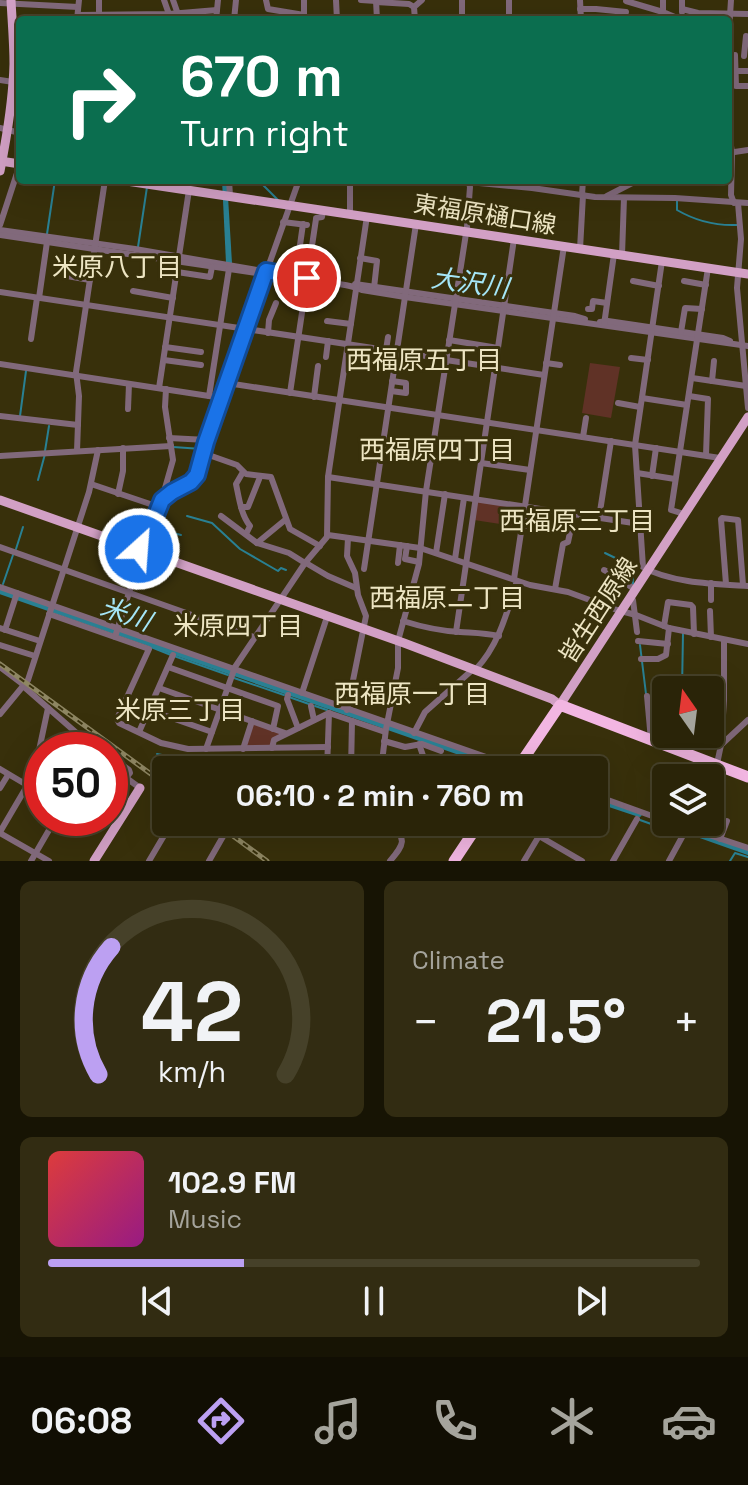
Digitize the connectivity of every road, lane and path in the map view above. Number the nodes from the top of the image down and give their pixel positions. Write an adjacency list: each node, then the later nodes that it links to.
1 (218, 0): 19 (street)
2 (266, 0): 26 (street)
3 (361, 0): 10 (street)
4 (422, 0): 16 (street)
5 (580, 0): 17 (street)
6 (626, 0): 21 (street); 29 (street)
7 (663, 0): 21 (street)
8 (682, 0): 18 (street)
9 (731, 0): 22 (street)
10 (379, 1): 14 (street)
11 (7, 2): 12 (street); 38 (main road)
12 (52, 2): 15 (street)
13 (203, 2): 20 (street)
14 (401, 2): 16 (street)
15 (78, 3)
16 (414, 7): 27 (street)
17 (582, 9): 28 (street); 29 (street)
18 (682, 9): 22 (street); 31 (street)
19 (217, 10): 20 (street); 25 (street)
20 (204, 11): 24 (street)
21 (663, 12): 30 (street)
22 (730, 14): 23 (street)
23 (748, 14)
24 (183, 16)
25 (216, 16)
26 (300, 16)
27 (415, 16)
28 (581, 16)
29 (626, 16)
30 (672, 16)
31 (682, 16)
32 (747, 36): 34 (street)
33 (732, 55): 34 (street); 36 (street)
34 (746, 57)
35 (748, 71): 36 (street)
36 (732, 72): 39 (street)
37 (0, 80): 38 (street)
38 (13, 82): 40 (main road)
39 (748, 86)
40 (16, 103): 41 (main road)
41 (4, 129): 42 (main road)
42 (1, 165)
43 (16, 177): 67 (street)
44 (104, 184): 72 (street)
45 (158, 184): 54 (main road, 東福原樋口線)
46 (228, 184): 55 (street)
47 (298, 184): 61 (street)
48 (350, 184): 63 (street)
49 (469, 184): 68 (street)
50 (496, 184): 56 (street)
51 (583, 184): 56 (street)
52 (623, 184): 57 (street)
53 (731, 184): 59 (street)
54 (187, 187): 55 (main road, 東福原樋口線); 77 (street)
55 (227, 195): 61 (main road, 東福原樋口線)
56 (582, 195): 57 (street); 73 (street)
57 (603, 197): 58 (street)
58 (624, 198): 59 (street); 75 (street)
59 (736, 203): 60 (street); 84 (street)
60 (748, 203)
61 (290, 205): 62 (main road, 東福原樋口線); 65 (street)
62 (323, 210): 63 (main road, 東福原樋口線); 87 (street)
63 (350, 214): 64 (main road, 東福原樋口線)
64 (367, 216): 66 (main road, 東福原樋口線); 76 (street)
65 (283, 222): 74 (street); 83 (street)
66 (416, 224): 68 (main road, 東福原樋口線); 96 (street)
67 (0, 230): 70 (street); 72 (street)
68 (466, 231): 69 (main road, 東福原樋口線); 99 (street)
69 (514, 239): 71 (main road, 東福原樋口線); 103 (street)
70 (47, 242): 72 (street); 97 (street)
71 (564, 246): 73 (main road, 東福原樋口線); 106 (street)
72 (95, 247): 77 (street); 86 (street)
73 (580, 249): 75 (main road, 東福原樋口線)
74 (299, 252)
75 (618, 254): 78 (main road, 東福原樋口線); 101 (street)
76 (360, 258): 91 (street); 93 (street)
77 (179, 259): 79 (street); 80 (street); 82 (street)
78 (662, 261): 81 (main road, 東福原樋口線); 92 (street)
79 (212, 267): 80 (street); 82 (street)
80 (230, 267): 83 (street); 111 (street)
81 (708, 268): 84 (main road, 東福原樋口線); 90 (street)
82 (177, 272): 98 (street)
83 (266, 273): 87 (street); 112 (street)
84 (743, 273): 123 (street)
85 (67, 276): 86 (street)
86 (90, 280): 102 (street)
87 (306, 280): 91 (street); 116 (street)
88 (633, 281): 92 (street)
89 (684, 281): 90 (street)
90 (706, 285): 105 (street)
91 (356, 286): 93 (street); 96 (street); 109 (street)
92 (659, 286): 113 (street)
93 (374, 288): 96 (street)
94 (133, 291): 98 (street)
95 (0, 292): 97 (street)
96 (405, 295): 99 (street); 127 (street)
97 (38, 298): 102 (street); 119 (street)
98 (173, 298): 107 (street)
99 (454, 301): 103 (street); 120 (street)
100 (276, 303): 115 (street)
101 (607, 303): 104 (street); 110 (street)
102 (86, 305): 107 (street); 142 (street)
103 (504, 308): 106 (street); 125 (street)
104 (588, 309)
105 (702, 309): 114 (street); 118 (street)
106 (553, 316): 110 (street); 135 (street)
107 (170, 318): 111 (street); 124 (street)
108 (327, 321): 109 (street)
109 (351, 324): 122 (street)
110 (604, 324): 113 (street)
111 (219, 325): 112 (street); 152 (street)
112 (246, 330): 115 (street); 146 (street)
113 (652, 330): 114 (street); 118 (street); 133 (street)
114 (681, 332): 118 (street)
115 (268, 333): 116 (street)
116 (298, 337): 121 (street); 151 (street)
117 (388, 337): 126 (street)
118 (698, 337): 123 (street); 143 (street)
119 (31, 339)
120 (449, 340): 125 (street); 132 (street)
121 (328, 341): 122 (street); 129 (street)
122 (348, 344): 126 (street); 157 (street)
123 (742, 345): 148 (street)
124 (165, 347): 128 (street); 131 (street)
125 (498, 348): 140 (street)
126 (386, 350): 127 (street)
127 (397, 351): 132 (street); 144 (street)
128 (201, 352)
129 (326, 357)
130 (631, 358): 133 (street)
131 (164, 360): 137 (street); 149 (street)
132 (446, 360): 140 (street); 164 (street)
133 (648, 360): 156 (street)
134 (714, 361): 145 (street)
135 (546, 363): 138 (street); 141 (street)
136 (0, 364): 142 (street)
137 (201, 365)
138 (560, 365)
139 (318, 366): 154 (street)
140 (496, 368): 141 (street); 168 (street)
141 (544, 375): 170 (street)
142 (76, 376): 147 (street); 169 (street)
143 (692, 378): 145 (street); 153 (street)
144 (392, 381): 150 (street); 150 (street)
145 (712, 381): 148 (street)
146 (227, 383): 151 (street); 155 (street)
147 (129, 384): 149 (street); 163 (street)
148 (746, 386): 162 (street)
149 (163, 389): 152 (street); 174 (street)
150 (391, 391): 160 (street)
151 (290, 393): 154 (street)
152 (209, 396): 155 (street)
153 (689, 396): 159 (street); 182 (street)
154 (314, 397): 157 (street)
155 (222, 398): 172 (street)
156 (642, 398): 159 (street); 161 (street)
157 (339, 401): 160 (street); 191 (street)
158 (618, 403): 161 (street)
159 (687, 405): 180 (street)
160 (388, 407): 164 (street); 194 (street)
161 (640, 407): 175 (street)
162 (748, 408)
163 (128, 409)
164 (437, 415): 168 (street); 195 (street)
165 (0, 416): 169 (street)
166 (748, 417): 184 (main road, 皆生西原線)
167 (586, 418): 171 (street)
168 (487, 422): 170 (street); 185 (street)
169 (78, 425): 179 (street)
170 (536, 430): 171 (street); 186 (street)
171 (583, 437): 173 (street)
172 (205, 439): 174 (street); 181 (street)
173 (611, 441): 175 (street); 209 (street)
174 (170, 442): 176 (street); 198 (street)
175 (635, 445): 177 (street); 188 (street)
176 (123, 448): 178 (street); 196 (street)
177 (656, 448): 180 (street); 189 (street)
178 (98, 450): 179 (street); 193 (street)
179 (77, 451): 183 (street)
180 (680, 452): 182 (street); 192 (street)
181 (203, 453): 187 (street); 198 (street)
182 (706, 455): 184 (street)
183 (0, 456)
184 (720, 458): 207 (main road, 皆生西原線)
185 (481, 463): 186 (street); 200 (street)
186 (530, 470): 204 (street)
187 (243, 472): 190 (street); 203 (street)
188 (637, 473): 189 (street); 213 (street)
189 (652, 476): 192 (street)
190 (260, 477): 203 (street); 210 (street)
191 (328, 477): 194 (street); 216 (street)
192 (675, 479): 207 (street)
193 (91, 484): 196 (street); 214 (street)
194 (377, 484): 195 (street); 218 (street)
195 (426, 491): 197 (street); 223 (street)
196 (118, 494): 202 (street)
197 (445, 494): 199 (street); 225 (street)
198 (164, 498): 202 (street)
199 (464, 498): 200 (street); 226 (street)
200 (476, 500): 204 (street); 230 (street)
201 (0, 502): 214 (main road)
202 (159, 507): 224 (street)
203 (241, 507): 215 (street)
204 (525, 507): 205 (street); 212 (street)
205 (536, 508): 206 (street); 211 (street)
206 (574, 514): 209 (street); 241 (street)
207 (684, 514): 234 (main road, 皆生西原線)
208 (221, 516): 215 (street)
209 (599, 518): 213 (street)
210 (285, 520): 219 (street); 220 (street)
211 (534, 520): 212 (street); 212 (street)
212 (522, 522): 235 (street)
213 (640, 524): 234 (street)
214 (77, 530): 224 (main road); 231 (street)
215 (246, 534): 219 (street)
216 (328, 535): 217 (street); 220 (street)
217 (348, 538): 218 (street); 240 (street)
218 (368, 541): 221 (street); 232 (street)
219 (257, 543): 228 (street)
220 (320, 546): 228 (street)
221 (404, 546): 223 (street); 227 (street); 229 (street)
222 (0, 547): 231 (street)
223 (420, 548): 225 (street); 227 (street)
224 (141, 553): 242 (street); 246 (main road)
225 (436, 553): 226 (street)
226 (455, 559): 230 (street)
227 (419, 562): 252 (street)
228 (305, 563): 240 (street); 246 (street)
229 (398, 563)
230 (466, 564): 235 (street); 257 (street)
231 (64, 569): 242 (street); 247 (street)
232 (364, 569)
233 (604, 570): 243 (street)
234 (648, 570): 236 (street); 243 (main road, 皆生西原線)
235 (516, 580): 241 (street); 260 (street)
236 (711, 583): 237 (street); 245 (street)
237 (726, 584): 238 (street); 238 (street)
238 (746, 586)
239 (0, 587): 244 (street)
240 (357, 588): 256 (street)
241 (555, 589): 248 (street)
242 (130, 593): 255 (street); 261 (street)
243 (633, 594): 248 (main road, 皆生西原線); 250 (street)
244 (16, 595): 247 (street); 254 (street)
245 (711, 600)
246 (278, 601): 251 (main road); 256 (main road); 261 (street)
247 (51, 609): 255 (street); 264 (street)
248 (621, 611): 250 (street); 286 (main road, 皆生西原線)
249 (710, 611): 262 (street)
250 (636, 615): 253 (street); 258 (street)
251 (326, 620): 256 (main road); 281 (street)
252 (403, 621): 257 (street); 266 (street)
253 (666, 627): 259 (street); 259 (street); 267 (street)
254 (3, 629): 264 (street)
255 (117, 632): 276 (street); 303 (street)
256 (364, 632): 266 (main road); 291 (street)
257 (456, 632): 260 (street)
258 (637, 632)
259 (694, 634): 262 (street)
260 (499, 636): 275 (street)
261 (254, 637): 276 (street)
262 (711, 637): 263 (street)
263 (724, 640): 268 (street); 277 (street)
264 (40, 641): 271 (street)
265 (638, 641): 267 (street)
266 (397, 644): 275 (main road); 298 (street)
267 (668, 644): 272 (street)
268 (748, 644)
269 (0, 645): 271 (street)
270 (173, 655): 274 (street)
271 (35, 656): 278 (street)
272 (641, 659)
273 (0, 667): 278 (street)
274 (168, 667): 279 (street); 280 (street)
275 (473, 671): 286 (main road); 306 (street)
276 (233, 672): 279 (street); 281 (street)
277 (724, 676)
278 (24, 686): 285 (street); 288 (street)
279 (228, 687): 290 (street); 300 (street)
280 (159, 688): 289 (street); 290 (street)
281 (302, 693): 291 (street)
282 (288, 695): 299 (street)
283 (647, 696): 307 (street)
284 (0, 702): 285 (street)
285 (9, 703): 293 (street)
286 (560, 705): 307 (highway); 324 (highway)
287 (311, 706): 294 (street)
288 (48, 708): 301 (street); 302 (street)
289 (149, 710): 303 (street); 304 (street)
290 (220, 710): 296 (street); 304 (street)
291 (347, 710): 298 (street)
292 (329, 713): 294 (street); 297 (street); 313 (street)
293 (0, 714)
294 (314, 720): 299 (street)
295 (748, 720): 309 (street)
296 (252, 721): 300 (street); 316 (street)
297 (352, 721): 298 (street); 320 (street)
298 (386, 727): 306 (street); 308 (street)
299 (298, 728): 305 (street)
300 (273, 729): 305 (street)
301 (43, 732)
302 (75, 732)
303 (139, 732): 310 (street)
304 (212, 732): 315 (street)
305 (285, 733): 314 (street)
306 (414, 733): 311 (street)
307 (651, 740): 325 (highway)
308 (384, 741): 312 (street); 321 (street)
309 (724, 742)
310 (161, 743): 315 (street); 318 (street)
311 (433, 743): 312 (street); 317 (street); 323 (street)
312 (419, 744): 322 (street)
313 (328, 747): 314 (street); 319 (street)
314 (272, 748): 316 (street)
315 (206, 749): 316 (street)
316 (243, 749)
317 (441, 751)
318 (157, 753)
319 (328, 756)
320 (351, 756)
321 (382, 756)
322 (423, 756)
323 (471, 756)
324 (527, 756)
325 (713, 764)
326 (724, 768): 329 (highway)
327 (0, 769): 328 (street)
328 (8, 775): 331 (street); 332 (street)
329 (748, 777)
330 (128, 779): 333 (street)
331 (24, 783)
332 (0, 788)
333 (140, 788): 357 (main road)
334 (24, 790): 339 (street)
335 (608, 800): 336 (street)
336 (652, 815)
337 (637, 819): 363 (street)
338 (727, 821): 350 (street)
339 (0, 832): 352 (street)
340 (46, 836): 352 (street)
341 (165, 836): 354 (street)
342 (223, 836): 358 (street)
343 (401, 836): 359 (street)
344 (466, 836): 349 (street)
345 (470, 836): 349 (highway)
346 (539, 836): 361 (street); 362 (street)
347 (683, 836): 353 (street)
348 (708, 836): 350 (street)
349 (468, 839): 360 (highway)
350 (715, 840): 351 (street)
351 (748, 848)
352 (36, 854): 355 (street); 356 (street)
353 (671, 858): 364 (street)
354 (153, 860)
355 (31, 861)
356 (49, 861)
357 (94, 861)
358 (209, 861)
359 (390, 861)
360 (454, 861)
361 (524, 861)
362 (582, 861)
363 (613, 861)
364 (682, 861)

